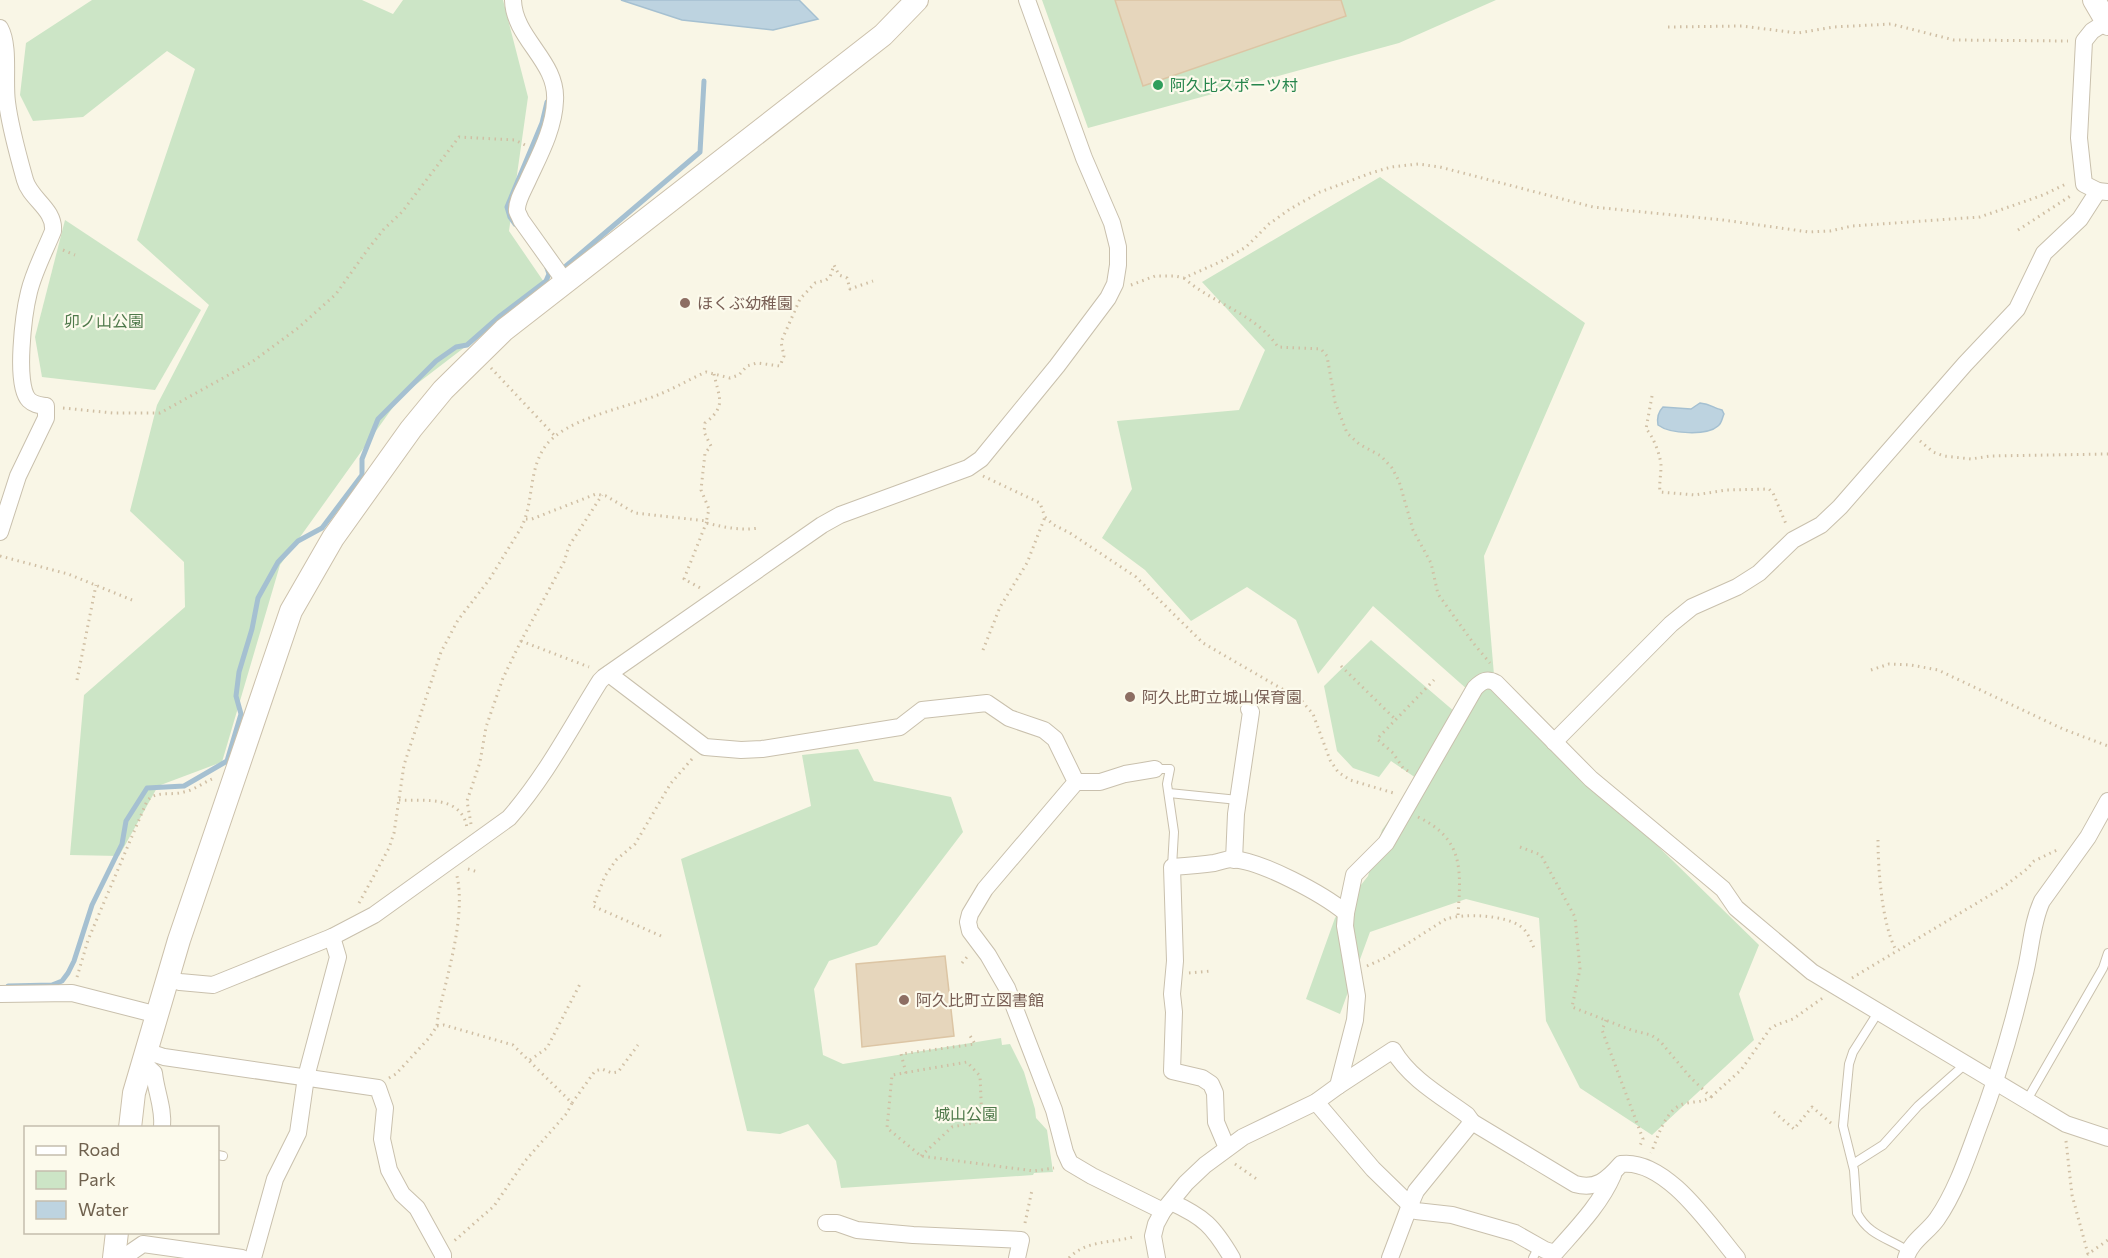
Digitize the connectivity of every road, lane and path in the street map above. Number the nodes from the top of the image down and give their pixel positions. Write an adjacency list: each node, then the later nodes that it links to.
1 (513, 0): 14 (street)
2 (917, 0): 14 (street)
3 (1028, 0): 15 (street)
4 (2094, 0): 5 (street)
5 (2107, 23): 8 (street)
6 (1668, 27): 8 (path)
7 (0, 28): 19 (street)
8 (2084, 41): 10 (street)
9 (526, 146): 19 (path)
10 (2093, 186): 11 (path); 12 (path); 20 (street)
11 (2018, 230)
12 (1184, 278): 15 (path); 38 (path)
13 (873, 281): 17 (path)
14 (566, 283): 16 (street)
15 (1114, 287): 23 (street)
16 (478, 354): 21 (path); 49 (street)
17 (714, 374): 21 (path); 27 (path)
18 (1652, 396): 30 (path)
19 (46, 406): 29 (street)
20 (1907, 430): 22 (path); 30 (street)
21 (554, 435): 26 (path)
22 (2108, 454)
23 (968, 468): 25 (path); 33 (street)
24 (602, 495): 26 (path); 27 (path); 35 (path)
25 (1045, 518): 36 (path); 53 (path)
26 (526, 519): 54 (path)
27 (706, 523): 28 (path); 33 (path)
28 (759, 528)
29 (0, 532)
30 (1792, 540): 45 (street)
31 (0, 556): 32 (path)
32 (96, 585): 34 (path); 41 (path)
33 (715, 598): 40 (street)
34 (132, 600)
35 (521, 641): 40 (path); 54 (path)
36 (983, 650)
37 (1341, 666): 44 (path)
38 (1496, 669)
39 (1871, 670): 46 (path)
40 (607, 676): 47 (street); 66 (street)
41 (77, 680)
42 (1434, 680): 44 (path)
43 (1249, 709): 55 (street)
44 (1395, 719): 50 (path)
45 (1554, 742): 50 (street); 77 (street)
46 (2108, 746)
47 (705, 747): 51 (street); 67 (path)
48 (1155, 769): 51 (street); 52 (lane)
49 (236, 773): 75 (street); 78 (path)
50 (1422, 779): 53 (street)
51 (1076, 782): 107 (street)
52 (1169, 793): 55 (lane); 62 (lane)
53 (1410, 798): 64 (street)
54 (399, 800): 66 (path)
55 (1238, 800): 61 (street)
56 (2108, 801): 59 (street)
57 (1415, 816): 65 (path)
58 (1878, 840): 70 (path)
59 (2085, 842): 70 (path); 91 (street)
60 (1520, 847): 82 (path)
61 (1234, 860): 62 (street); 64 (street)
62 (1172, 867): 105 (street)
63 (456, 870): 83 (path)
64 (1346, 913): 74 (street)
65 (1458, 915): 69 (path); 74 (path)
66 (361, 922): 68 (street)
67 (661, 936)
68 (332, 937): 75 (street); 90 (street)
69 (1535, 950)
70 (1896, 950): 77 (path)
71 (2108, 953): 95 (lane)
72 (967, 957): 73 (path)
73 (962, 963)
74 (1352, 972): 92 (street)
75 (169, 979): 81 (street)
76 (580, 984): 87 (path)
77 (1837, 988): 80 (street); 94 (path)
78 (72, 993): 79 (street); 81 (street)
79 (0, 994)
80 (1879, 1011): 88 (street); 103 (lane)
81 (158, 1015): 86 (street)
82 (1606, 1020): 94 (path); 109 (path)
83 (437, 1026): 87 (path); 93 (path)
84 (969, 1034): 89 (path)
85 (638, 1046): 97 (path)
86 (145, 1057): 90 (street); 101 (street); 102 (street)
87 (530, 1060): 97 (path)
88 (1964, 1062): 91 (street); 108 (lane)
89 (906, 1073): 106 (path); 106 (path)
90 (306, 1077): 93 (street); 126 (street)
91 (1994, 1080): 95 (street); 122 (street)
92 (1338, 1086): 96 (street); 99 (street)
93 (378, 1088): 123 (street)
94 (1711, 1097): 109 (path)
95 (2027, 1100): 100 (street)
96 (1316, 1102): 105 (street); 113 (street)
97 (572, 1103): 123 (path)
98 (1774, 1112): 103 (path)
99 (1472, 1122): 110 (street); 113 (street)
100 (2066, 1124): 104 (street); 120 (path)
101 (130, 1126)
102 (162, 1126)
103 (1844, 1130): 108 (lane)
104 (2108, 1138)
105 (1224, 1150): 111 (path); 114 (street)
106 (921, 1156): 107 (path)
107 (1070, 1162): 114 (street)
108 (1852, 1164): 122 (lane)
109 (1639, 1165): 110 (street); 132 (street)
110 (1614, 1172): 121 (street)
111 (1258, 1180)
112 (1032, 1190): 119 (path)
113 (1410, 1205): 121 (street); 131 (street)
114 (1167, 1206): 116 (street); 130 (street)
115 (826, 1223): 119 (street)
116 (1154, 1231): 128 (path); 129 (street)
117 (117, 1234): 124 (street)
118 (145, 1238): 124 (street); 125 (street)
119 (1021, 1240): 127 (street)
120 (2108, 1240)
121 (1536, 1252)
122 (1907, 1254)
123 (442, 1255)
124 (114, 1258)
125 (242, 1258)
126 (253, 1258)
127 (1017, 1258)
128 (1068, 1258)
129 (1157, 1258)
130 (1232, 1258)
131 (1390, 1258)
132 (1737, 1258)

